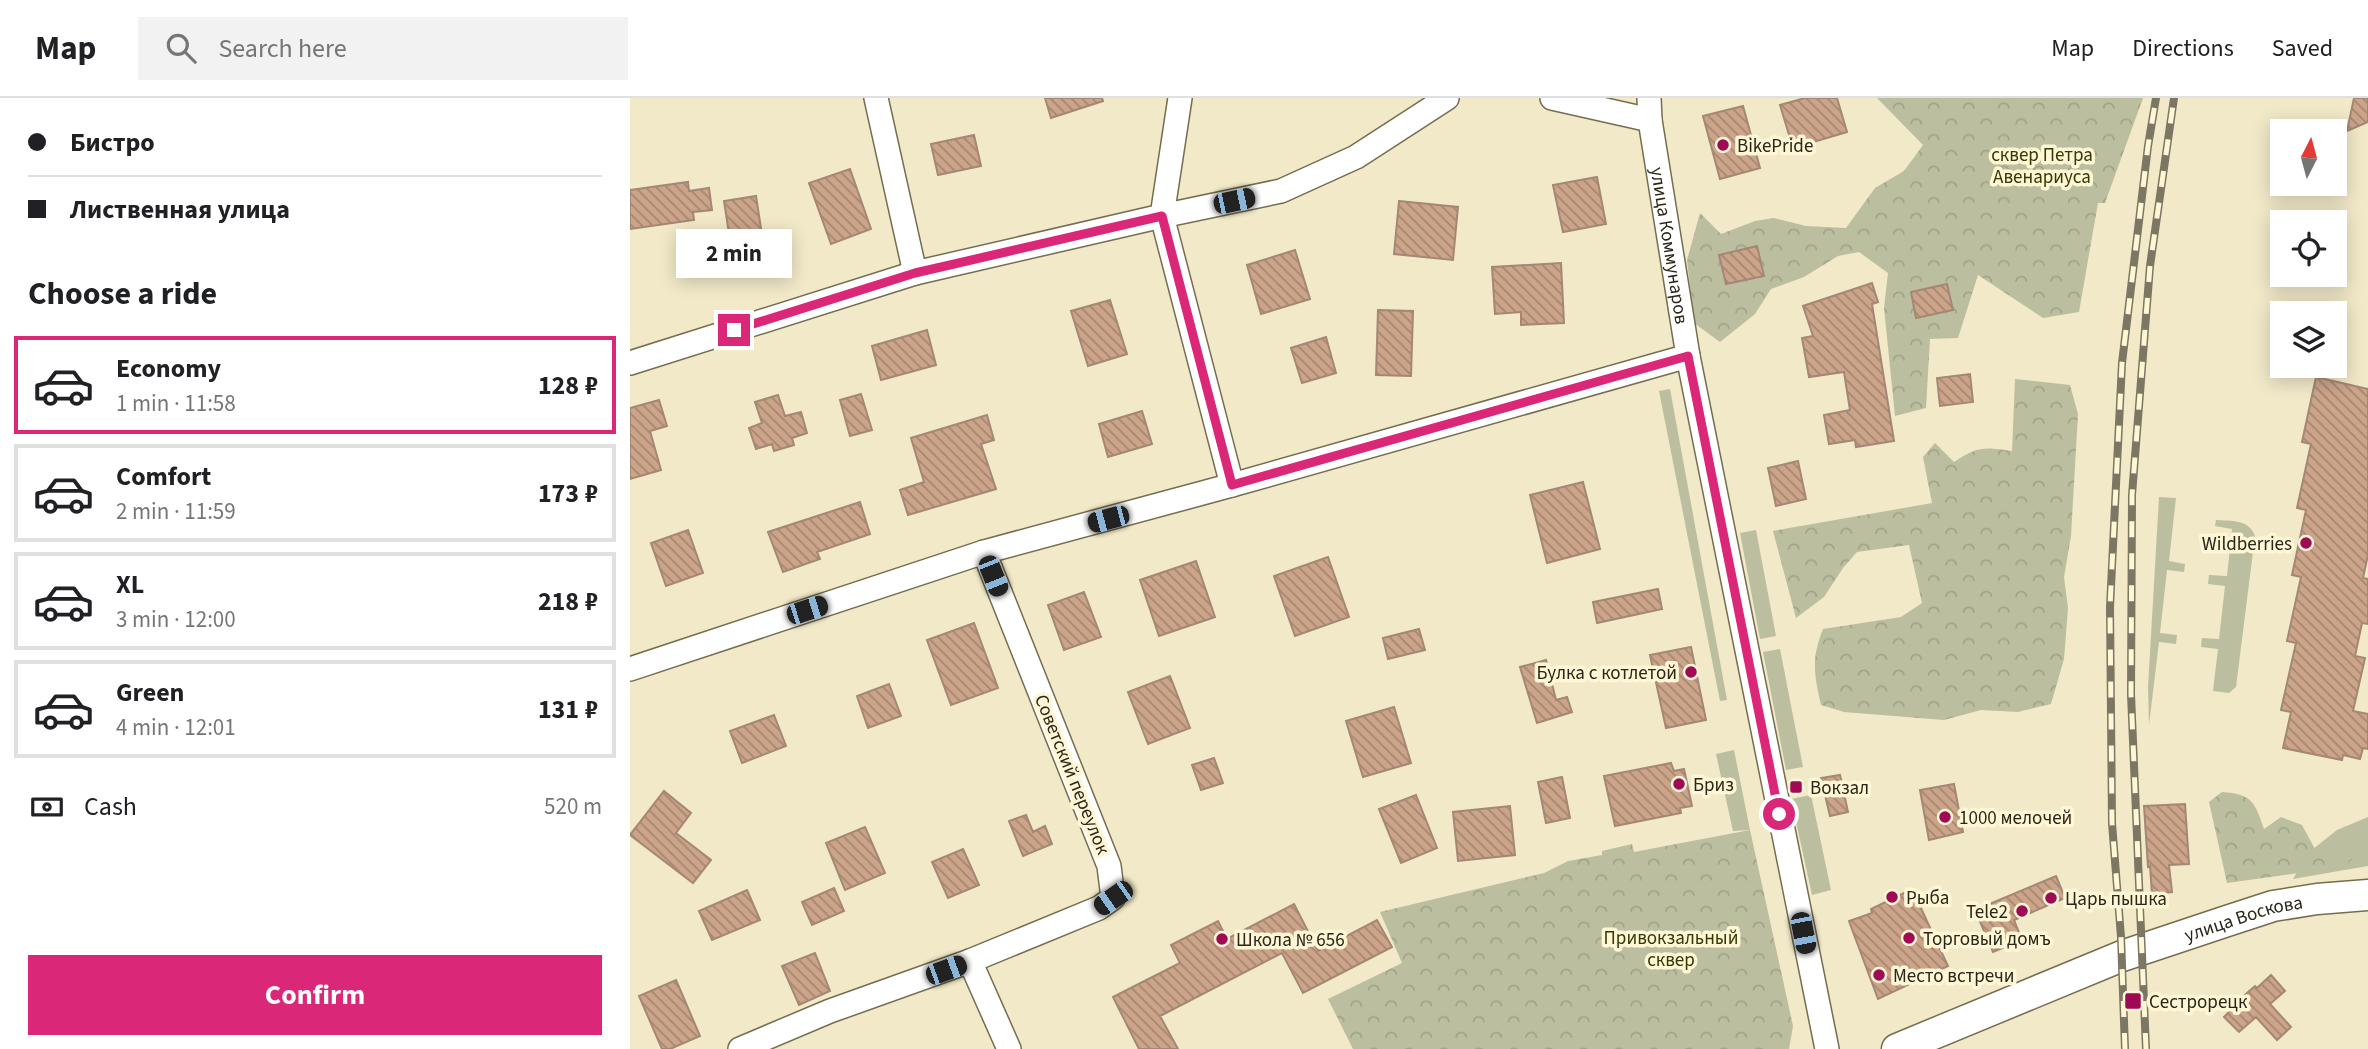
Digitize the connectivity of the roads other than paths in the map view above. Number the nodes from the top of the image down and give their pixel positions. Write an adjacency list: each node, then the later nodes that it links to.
1 (876, 98): 7 (street)
2 (1180, 98): 6 (street)
3 (1447, 98): 6 (street)
4 (1552, 98): 5 (street)
5 (1650, 109): 8 (street, улица Коммунаров)
6 (1162, 216): 7 (street); 10 (street)
7 (915, 273): 9 (street)
8 (1688, 356): 10 (street); 17 (street, улица Коммунаров)
9 (630, 363)
10 (1232, 485): 11 (street)
11 (984, 552): 12 (street); 14 (street, Советский переулок)
12 (630, 668)
13 (2368, 895): 18 (main road, улица Воскова)
14 (970, 961): 15 (street, Советский переулок); 16 (street)
15 (740, 1049)
16 (1009, 1049)
17 (1827, 1049)
18 (1897, 1049)

